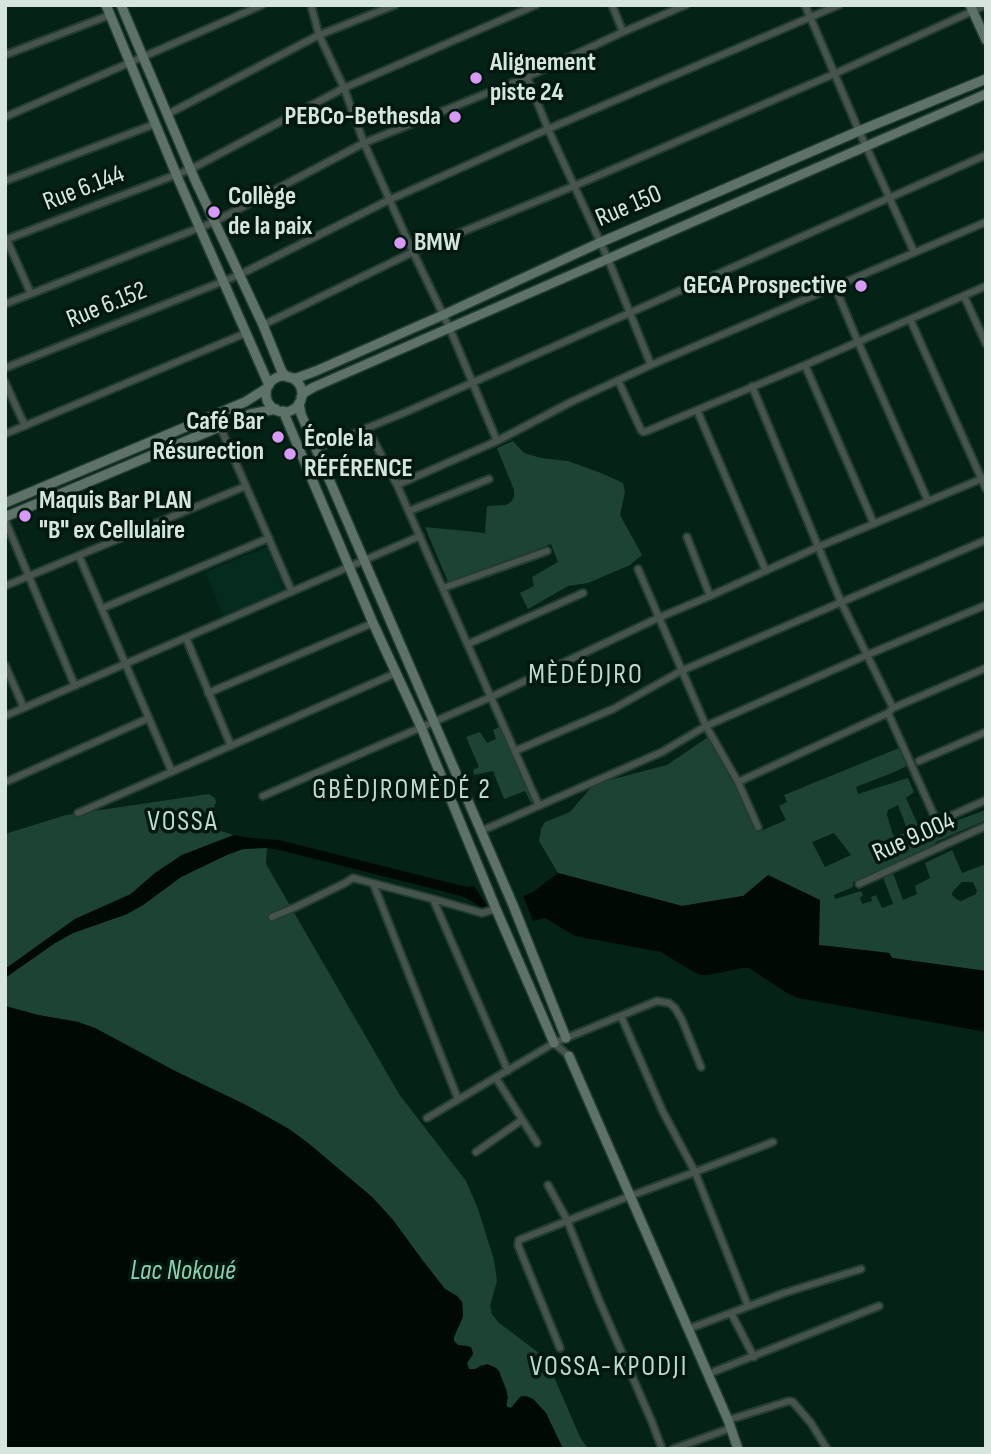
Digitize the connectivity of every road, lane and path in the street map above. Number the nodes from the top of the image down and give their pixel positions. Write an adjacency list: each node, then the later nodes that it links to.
1 (106, 5): 13 (main road)
2 (262, 5): 19 (street)
3 (311, 5): 16 (street)
4 (396, 5): 16 (street)
5 (536, 5): 24 (street, Rue 6.144)
6 (612, 5): 15 (street)
7 (686, 5): 15 (street)
8 (805, 5): 14 (street)
9 (839, 5): 14 (street, Rue 6.152)
10 (986, 5): 12 (street)
11 (125, 7): 19 (main road)
12 (972, 8): 17 (main road); 21 (street)
13 (110, 15): 18 (street); 20 (main road)
14 (811, 18): 21 (street); 29 (street, Rue 6.152)
15 (623, 32): 22 (street)
16 (319, 35): 24 (street); 26 (street)
17 (986, 40)
18 (5, 55)
19 (143, 57): 20 (street); 26 (main road)
20 (130, 63): 27 (street); 28 (main road)
21 (834, 74): 30 (street); 37 (street)
22 (527, 76): 29 (street); 31 (street)
23 (986, 79): 30 (main road, Rue 150)
24 (344, 88): 31 (street); 34 (street, Rue 6.144)
25 (986, 94): 32 (main road, Rue 150)
26 (168, 114): 34 (main road)
27 (5, 117)
28 (155, 124): 35 (main road); 36 (street)
29 (548, 129): 37 (street); 39 (street, Rue 6.152)
30 (859, 131): 32 (street); 44 (main road, Rue 150)
31 (364, 143): 39 (street); 40 (street)
32 (867, 147): 38 (street); 47 (main road, Rue 150)
33 (986, 155): 38 (street)
34 (191, 169): 35 (street, Rue 6.144); 40 (main road)
35 (177, 175): 42 (main road); 43 (street, Rue 6.144)
36 (5, 181)
37 (574, 186): 44 (street); 45 (street)
38 (889, 198): 46 (street); 55 (street)
39 (389, 200): 45 (street); 48 (street, Rue 6.152)
40 (215, 222): 42 (street); 48 (main road)
41 (986, 222): 46 (street)
42 (200, 228): 49 (main road); 52 (street)
43 (6, 239): 52 (street)
44 (599, 243): 47 (street); 56 (main road, Rue 150)
45 (413, 252): 56 (street); 58 (street)
46 (914, 252): 51 (street)
47 (608, 259): 55 (street); 59 (main road, Rue 150)
48 (239, 275): 49 (street, Rue 6.152); 58 (main road)
49 (223, 281): 60 (main road); 65 (street, Rue 6.152)
50 (986, 286): 53 (street)
51 (835, 287): 61 (street); 63 (street)
52 (31, 294): 54 (street)
53 (964, 296): 57 (street); 62 (street)
54 (5, 304)
55 (629, 314): 63 (street); 69 (street)
56 (443, 315): 59 (street); 66 (main road, Rue 150)
57 (910, 319): 61 (street); 82 (street)
58 (263, 325): 66 (main road)
59 (450, 329): 69 (street); 72 (main road, Rue 150)
60 (246, 333): 70 (main road); 76 (street)
61 (858, 342): 64 (street); 87 (street)
62 (986, 344)
63 (651, 365): 67 (street)
64 (805, 365): 71 (street); 91 (street)
65 (5, 368)
66 (289, 377): 70 (main road); 72 (main road)
67 (618, 380): 74 (street); 80 (street)
68 (5, 383): 76 (street)
69 (472, 383): 78 (street); 80 (street)
70 (268, 386): 73 (main road); 75 (main road)
71 (752, 386): 74 (street); 96 (street)
72 (300, 400): 73 (main road); 81 (main road)
73 (279, 410): 77 (main road); 100 (main road)
74 (696, 410): 102 (street)
75 (215, 415): 77 (street); 88 (main road)
76 (25, 426): 79 (street)
77 (220, 426): 85 (street); 90 (main road)
78 (367, 428): 81 (street); 84 (street)
79 (5, 434)
80 (497, 441): 84 (street)
81 (316, 449): 99 (main road)
82 (984, 478): 86 (street); 87 (street)
83 (489, 479): 89 (street)
84 (397, 485): 89 (street)
85 (246, 486): 94 (street); 98 (street)
86 (986, 489)
87 (928, 501): 91 (street)
88 (5, 503)
89 (409, 511): 92 (street)
90 (5, 519): 103 (street)
91 (874, 524): 96 (street)
92 (420, 536): 99 (street); 105 (street)
93 (687, 537): 108 (street)
94 (269, 538): 106 (street); 111 (street)
95 (986, 540): 109 (street)
96 (818, 547): 102 (street); 109 (street)
97 (547, 551): 105 (street)
98 (79, 555): 103 (street); 111 (street)
99 (364, 560): 100 (street); 129 (main road)
100 (350, 567): 106 (street); 113 (main road)
101 (638, 569): 112 (street)
102 (766, 571): 108 (street)
103 (29, 576): 104 (street); 122 (street)
104 (5, 586)
105 (443, 588): 115 (street)
106 (292, 592): 114 (street)
107 (583, 593): 115 (street)
108 (710, 596): 112 (street)
109 (841, 602): 116 (street); 120 (street)
110 (986, 605): 116 (street)
111 (103, 608): 117 (street)
112 (658, 618): 120 (street); 124 (street)
113 (373, 623): 121 (main road); 123 (street)
114 (186, 638): 117 (street); 123 (street)
115 (468, 644): 124 (street)
116 (867, 655): 126 (street); 130 (street)
117 (126, 664): 122 (street); 128 (street)
118 (5, 665): 125 (street)
119 (986, 668): 126 (street)
120 (681, 671): 130 (street); 134 (street)
121 (396, 673): 131 (main road); 133 (street)
122 (75, 686): 125 (street)
123 (208, 693): 133 (street)
124 (491, 697): 129 (street); 134 (street)
125 (24, 708): 127 (street)
126 (890, 710): 138 (street); 140 (street, Rue 9.004)
127 (5, 716)
128 (149, 718): 136 (street); 137 (street)
129 (435, 721): 131 (street); 145 (main road)
130 (706, 726): 138 (street); 141 (street)
131 (421, 727): 139 (street); 149 (main road)
132 (986, 732): 135 (street)
133 (231, 746): 136 (street)
134 (515, 751): 141 (street)
135 (919, 761)
136 (172, 772): 142 (street)
137 (8, 781)
138 (738, 782): 144 (street)
139 (263, 796)
140 (986, 800)
141 (539, 806): 145 (street)
142 (78, 813)
143 (986, 826): 147 (street, Rue 9.004)
144 (758, 827)
145 (481, 831): 152 (main road)
146 (373, 883): 148 (street); 150 (street); 158 (street)
147 (859, 884)
148 (433, 899): 149 (street); 156 (street)
149 (496, 909): 153 (main road)
150 (272, 916)
151 (621, 1016): 152 (street); 155 (street); 164 (street)
152 (566, 1038): 153 (street); 154 (street)
153 (554, 1043): 154 (street); 156 (street)
154 (569, 1056): 166 (main road)
155 (701, 1068)
156 (508, 1071): 157 (street)
157 (496, 1078): 158 (street); 160 (street)
158 (458, 1099): 159 (street)
159 (426, 1118)
160 (522, 1120): 162 (street); 163 (street)
161 (773, 1142): 164 (street)
162 (537, 1143)
163 (476, 1152)
164 (695, 1172): 166 (street); 169 (street)
165 (548, 1185): 167 (street)
166 (630, 1196): 167 (street); 172 (main road)
167 (567, 1220): 173 (street); 177 (street)
168 (861, 1269): 169 (street)
169 (748, 1306): 171 (street)
170 (879, 1307): 174 (street)
171 (732, 1313): 172 (street); 174 (street)
172 (688, 1329): 175 (main road)
173 (560, 1348)
174 (754, 1357): 175 (street)
175 (708, 1374): 176 (main road)
176 (730, 1424): 178 (street); 179 (main road); 180 (street)
177 (662, 1449)
178 (673, 1449)
179 (738, 1449)
180 (827, 1449)

